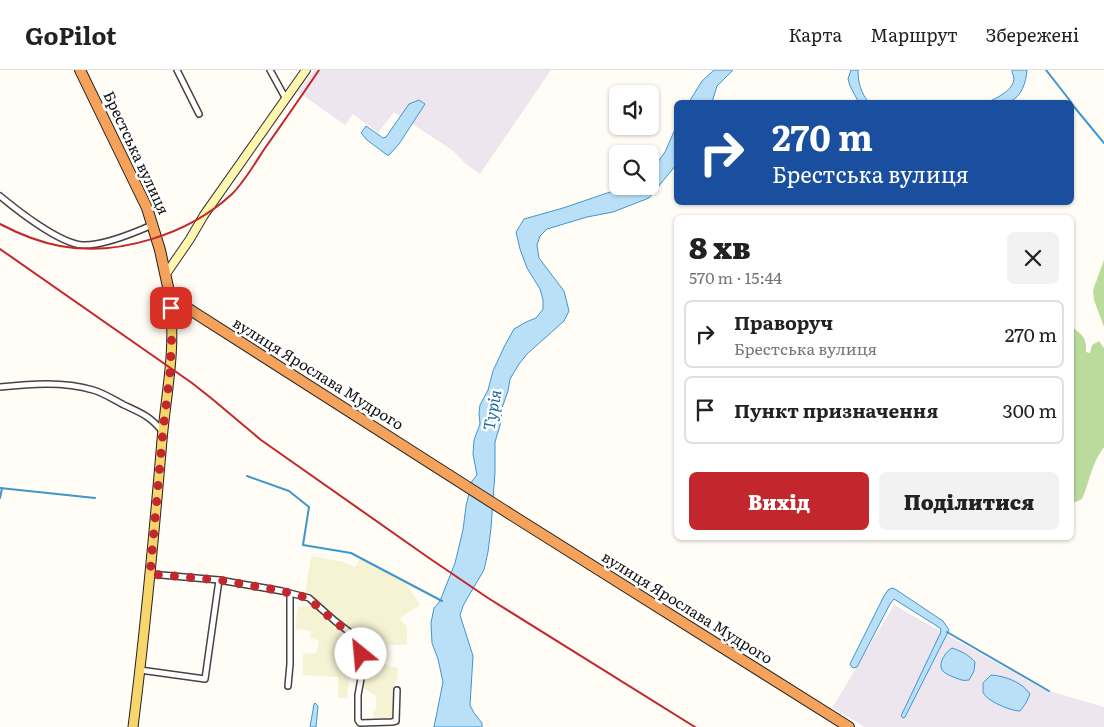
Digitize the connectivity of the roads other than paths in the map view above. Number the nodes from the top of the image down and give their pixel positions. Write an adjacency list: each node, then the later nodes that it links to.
1 (80, 70): 8 (highway, Брестська вулиця)
2 (177, 70): 6 (street)
3 (270, 70): 5 (street)
4 (306, 70): 5 (main road)
5 (286, 99): 9 (main road)
6 (199, 114)
7 (1, 198): 8 (street)
8 (153, 225): 9 (highway, Брестська вулиця)
9 (166, 274): 10 (highway, Брестська вулиця)
10 (170, 304): 12 (main road, Брестська вулиця); 20 (highway, вулиця Ярослава Мудрого)
11 (0, 388): 12 (street)
12 (163, 431): 13 (main road, Брестська вулиця)
13 (150, 574): 14 (street); 16 (main road, Брестська вулиця)
14 (219, 580): 15 (street); 16 (street)
15 (290, 594): 17 (street); 18 (street)
16 (140, 670): 19 (main road, Брестська вулиця)
17 (288, 686)
18 (397, 690)
19 (133, 727)
20 (849, 727)

